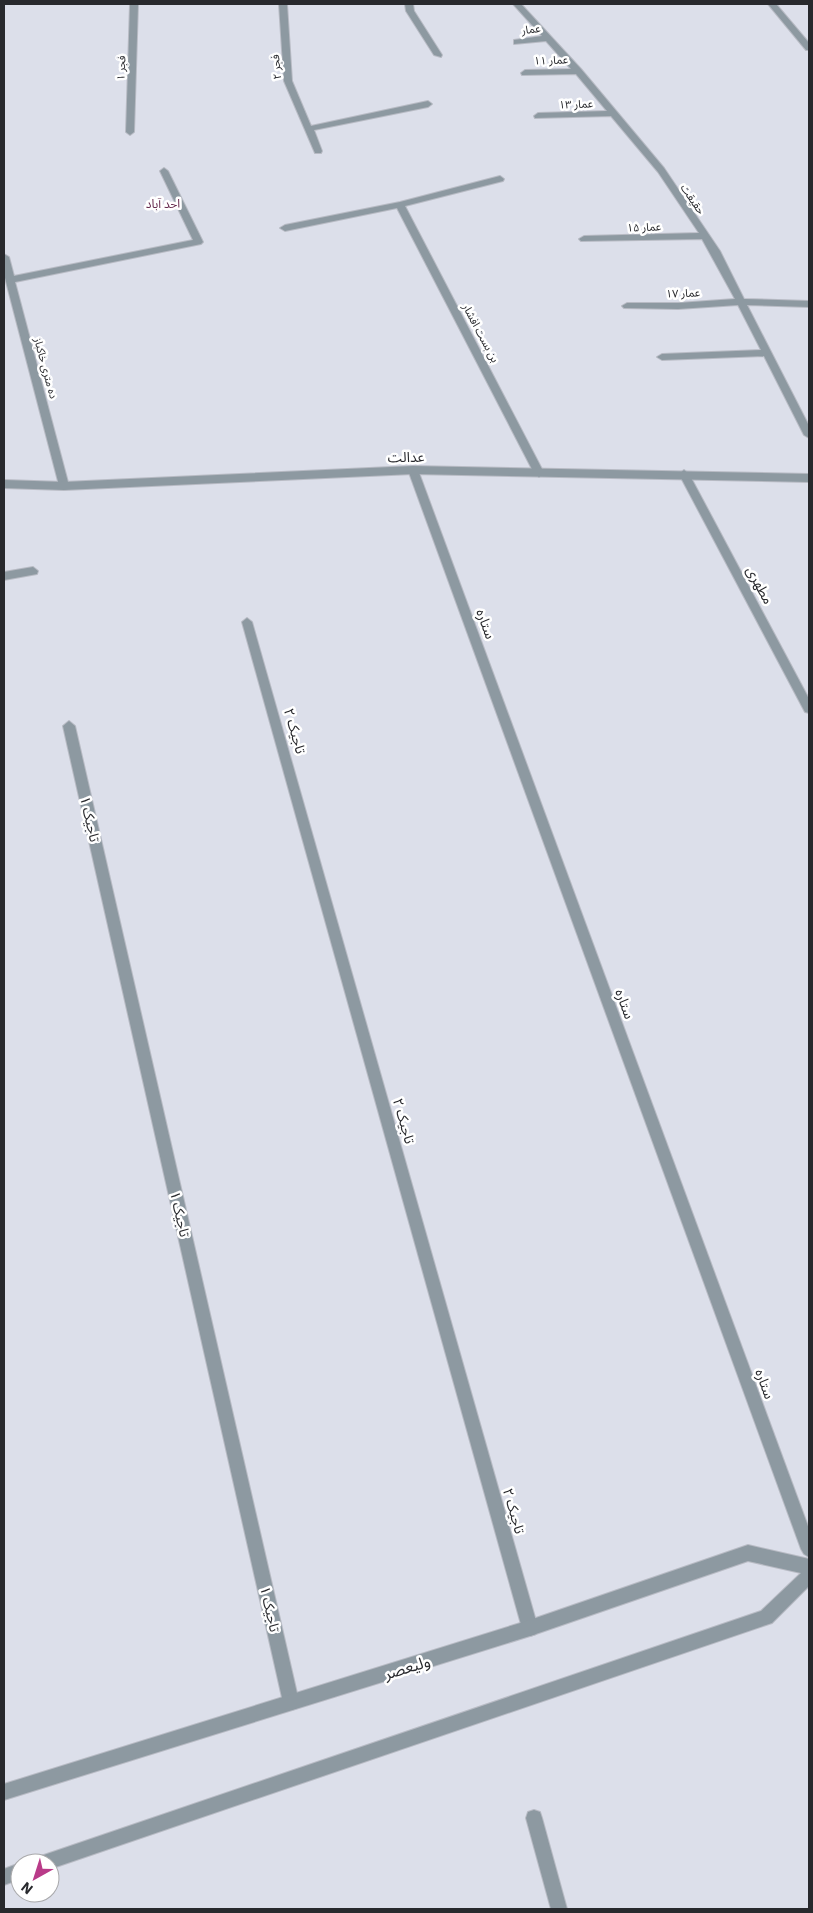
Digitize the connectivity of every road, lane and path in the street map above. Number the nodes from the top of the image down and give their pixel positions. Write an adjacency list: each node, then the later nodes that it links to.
1 (134, 4): 16 (street, فجر ۱)
2 (283, 4): 15 (street, فجر ۲)
3 (409, 4): 9 (street)
4 (516, 4): 6 (street, حقیقت)
5 (772, 4): 8 (street)
6 (548, 38): 7 (street, عمار); 10 (street, حقیقت)
7 (517, 42)
8 (809, 48)
9 (438, 55)
10 (578, 71): 11 (street, عمار ۱۱); 13 (street, حقیقت)
11 (525, 73)
12 (428, 104): 15 (street)
13 (614, 114): 14 (street, عمار ۱۳); 22 (street, حقیقت)
14 (538, 116)
15 (308, 128): 17 (street, فجر ۲)
16 (130, 132)
17 (318, 152)
18 (164, 170): 25 (street)
19 (500, 179): 20 (street)
20 (400, 205): 21 (street); 33 (street, بن بست افشار)
21 (285, 228)
22 (705, 236): 23 (street, عمار ۱۵); 26 (street, حقیقت)
23 (584, 239)
24 (4, 257): 25 (street, ده متری خاکباز)
25 (10, 280): 37 (street, ده متری خاکباز)
26 (741, 302): 27 (street, عمار ۱۷); 28 (street, عمار ۱۷); 29 (street, حقیقت)
27 (809, 304)
28 (626, 306)
29 (767, 353): 30 (street); 31 (street, حقیقت)
30 (662, 357)
31 (809, 435)
32 (413, 470): 33 (street, عدالت); 37 (street, عدالت); 43 (street, ستاره)
33 (540, 473): 34 (street, عدالت)
34 (684, 474): 35 (street, عدالت); 41 (street, مطهری)
35 (809, 478)
36 (4, 484): 37 (street, عدالت)
37 (64, 486)
38 (33, 571): 39 (street)
39 (4, 576)
40 (247, 622): 46 (street, تاجیک ۲)
41 (809, 710)
42 (69, 726): 47 (street, تاجیک ۱)
43 (809, 1549)
44 (809, 1567): 46 (street, ولیعصر)
45 (809, 1576): 50 (street)
46 (530, 1628): 47 (street, ولیعصر)
47 (291, 1702): 48 (street, ولیعصر)
48 (4, 1792)
49 (534, 1818): 51 (street)
50 (60, 1858)
51 (559, 1909)

